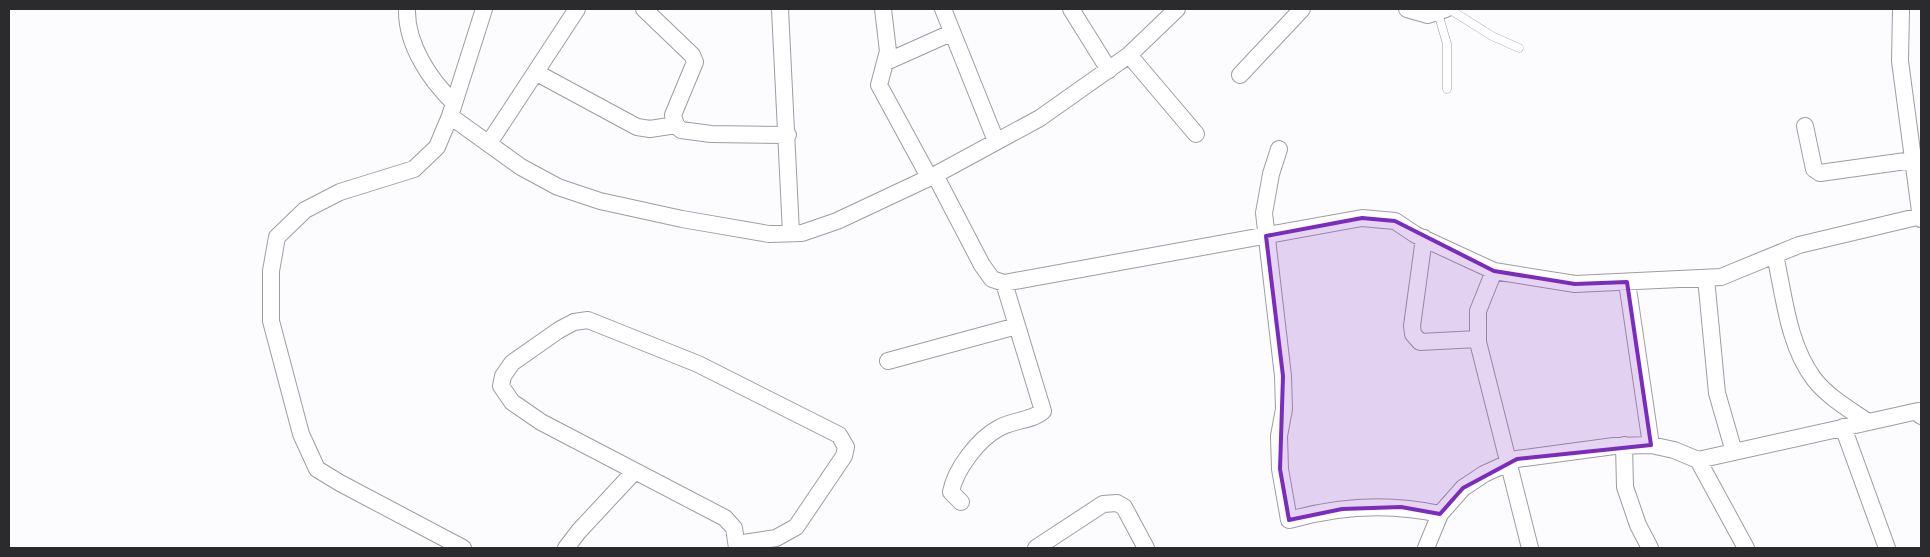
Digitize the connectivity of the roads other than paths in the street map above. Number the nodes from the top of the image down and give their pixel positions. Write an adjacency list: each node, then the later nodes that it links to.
1 (407, 9): 22 (street)
2 (484, 9): 22 (street)
3 (577, 9): 19 (street)
4 (644, 9): 23 (street)
5 (780, 9): 26 (street)
6 (883, 9): 17 (street)
7 (943, 9): 14 (street)
8 (1072, 9): 18 (street)
9 (1302, 9): 20 (street)
10 (1406, 9): 13 (street)
11 (1901, 9): 30 (street)
12 (1172, 10): 16 (street)
13 (1444, 10): 15 (lane); 21 (lane)
14 (951, 33): 17 (street); 27 (street)
15 (1519, 48)
16 (1129, 55): 18 (street); 25 (street)
17 (886, 62): 31 (street)
18 (1109, 70): 27 (street)
19 (537, 73): 23 (street); 28 (street)
20 (1240, 75)
21 (1447, 90)
22 (452, 110): 28 (street); 55 (street)
23 (676, 125): 26 (street)
24 (1804, 126): 30 (street)
25 (1196, 134)
26 (788, 135): 33 (street)
27 (996, 141): 31 (street)
28 (489, 143): 33 (street)
29 (1280, 150): 34 (street)
30 (1913, 160): 32 (street)
31 (932, 176): 33 (street); 40 (street)
32 (1921, 217): 36 (street)
33 (791, 233)
34 (1266, 236): 35 (street); 40 (street); 54 (street)
35 (1424, 238): 37 (street); 42 (street)
36 (1775, 255): 38 (street); 45 (street)
37 (1494, 271): 39 (street); 42 (street)
38 (1706, 278): 39 (street); 49 (street)
39 (1627, 282): 48 (street)
40 (1004, 283): 41 (street)
41 (1017, 326): 43 (street); 53 (street)
42 (1478, 339): 51 (street)
43 (888, 361)
44 (1921, 416): 45 (street)
45 (1868, 422): 46 (street)
46 (1843, 427): 49 (street); 64 (street)
47 (1624, 445): 48 (street); 51 (street); 62 (street)
48 (1650, 445): 50 (street)
49 (1734, 452): 50 (street)
50 (1698, 460): 63 (street)
51 (1508, 463): 54 (street); 61 (street)
52 (634, 472): 56 (street); 56 (street); 57 (street)
53 (961, 502)
54 (1440, 514): 60 (street)
55 (452, 546)
56 (737, 546)
57 (566, 548)
58 (1036, 548): 59 (street)
59 (1146, 548)
60 (1426, 548)
61 (1530, 548)
62 (1650, 548)
63 (1746, 548)
64 (1887, 548)

